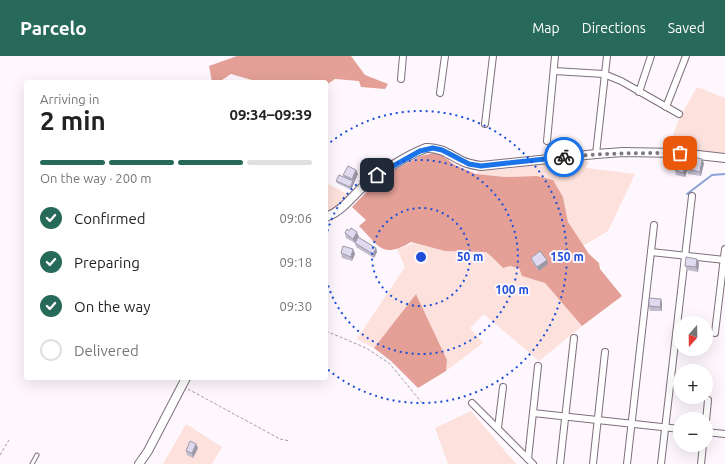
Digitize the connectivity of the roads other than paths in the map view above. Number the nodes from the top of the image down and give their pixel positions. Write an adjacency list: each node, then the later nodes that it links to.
1 (403, 56): 10 (street)
2 (444, 56): 12 (street)
3 (493, 56): 15 (street)
4 (555, 56): 8 (street)
5 (607, 56): 9 (street)
6 (651, 56): 11 (street)
7 (686, 56): 13 (street)
8 (554, 71): 9 (street); 16 (street)
9 (604, 74): 11 (street); 17 (street)
10 (401, 79)
11 (639, 92): 13 (street)
12 (440, 93)
13 (666, 107): 14 (street)
14 (679, 114)
15 (484, 124)
16 (547, 141)
17 (596, 154): 18 (street); 20 (street)
18 (725, 158)
19 (692, 196): 24 (street)
20 (328, 216)
21 (654, 225): 23 (street)
22 (725, 249): 25 (street)
23 (651, 252): 24 (street); 36 (street)
24 (684, 256): 25 (street); 38 (street)
25 (724, 260): 26 (street)
26 (715, 333)
27 (574, 338): 34 (street)
28 (605, 352): 35 (street)
29 (538, 366): 33 (street)
30 (184, 382): 46 (street)
31 (503, 387): 37 (street)
32 (472, 403): 37 (street)
33 (533, 413): 34 (street); 44 (street)
34 (565, 416): 35 (street); 48 (street)
35 (598, 420): 36 (street); 49 (street)
36 (632, 424): 38 (street); 50 (street)
37 (498, 428): 44 (street)
38 (665, 428): 39 (street); 51 (street)
39 (673, 429)
40 (713, 433): 41 (street)
41 (725, 434)
42 (702, 452): 52 (street)
43 (37, 455): 45 (lane)
44 (528, 459): 47 (street)
45 (32, 464)
46 (139, 464)
47 (533, 464)
48 (560, 464)
49 (593, 464)
50 (627, 464)
51 (661, 464)
52 (701, 464)

